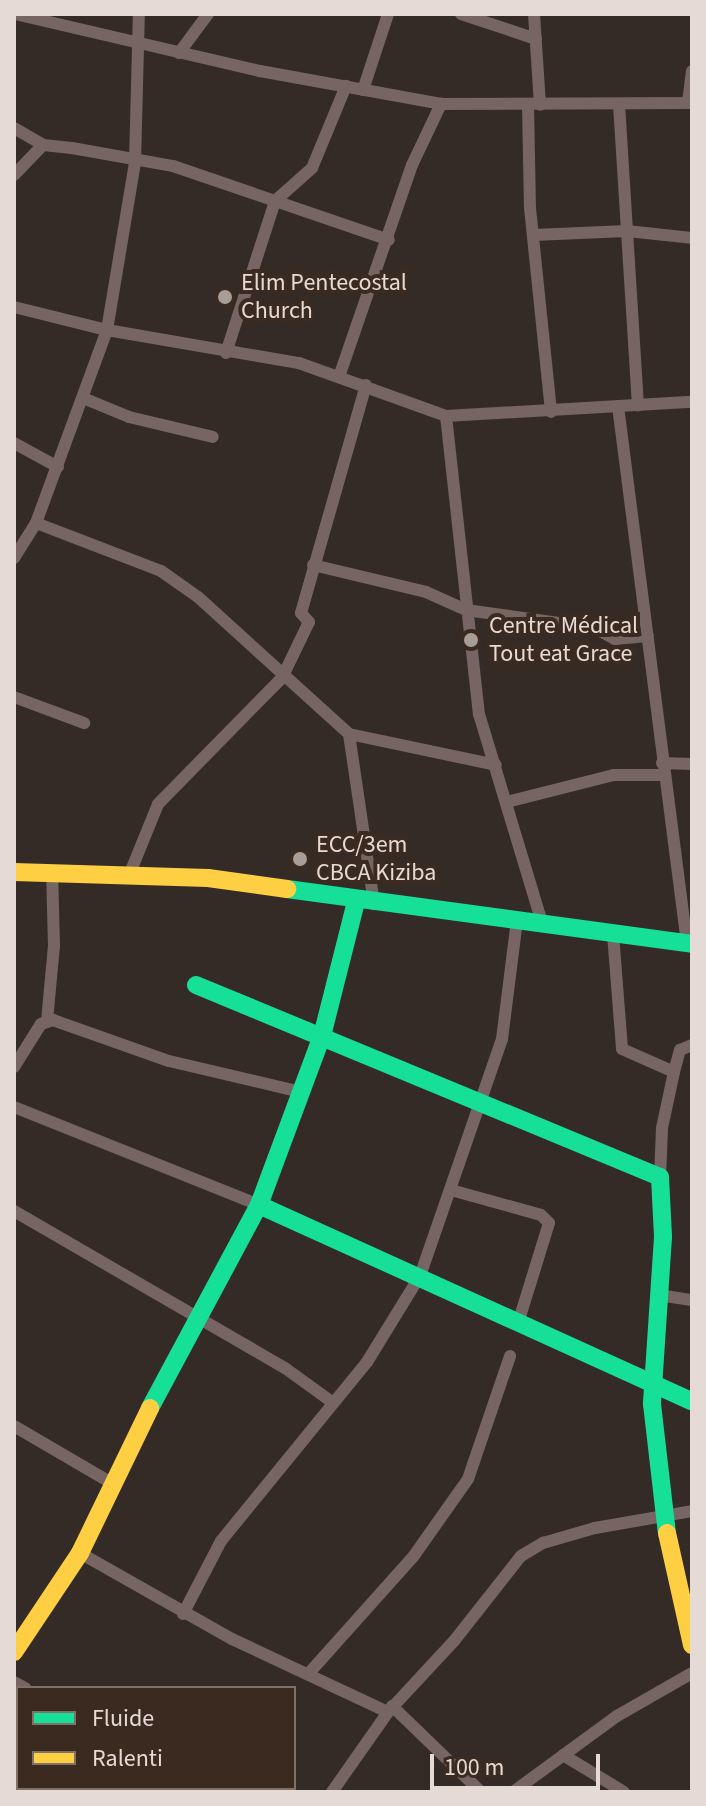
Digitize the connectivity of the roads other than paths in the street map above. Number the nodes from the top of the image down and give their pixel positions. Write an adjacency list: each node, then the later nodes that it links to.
1 (15, 14): 8 (street)
2 (139, 14): 8 (street)
3 (208, 14): 9 (street)
4 (388, 14): 12 (street)
5 (461, 14): 7 (street)
6 (534, 14): 7 (street)
7 (536, 39): 16 (street)
8 (137, 45): 9 (street); 19 (street)
9 (179, 53): 11 (street)
10 (692, 71): 13 (street)
11 (346, 86): 12 (street); 21 (street)
12 (363, 90): 14 (street)
13 (690, 103): 15 (street)
14 (441, 104): 16 (street); 25 (street)
15 (619, 104): 16 (street); 22 (street)
16 (534, 105): 23 (street)
17 (14, 128): 18 (street)
18 (43, 145): 19 (street); 20 (street)
19 (135, 162): 21 (street); 27 (street)
20 (14, 175)
21 (275, 201): 25 (street); 28 (street)
22 (627, 231): 23 (street); 24 (street); 33 (street)
23 (533, 235): 35 (street)
24 (692, 238)
25 (389, 240): 29 (street)
26 (14, 307): 27 (street)
27 (107, 330): 28 (street); 31 (street)
28 (226, 353): 29 (street)
29 (340, 374): 30 (street)
30 (366, 385): 36 (street); 42 (street)
31 (83, 398): 37 (street); 39 (street)
32 (692, 402): 33 (street)
33 (638, 405): 34 (street)
34 (618, 406): 35 (street); 44 (street)
35 (551, 412): 36 (street)
36 (446, 416): 43 (street)
37 (213, 437)
38 (14, 443): 39 (street)
39 (58, 467): 40 (street)
40 (36, 523): 41 (street); 45 (street)
41 (16, 551)
42 (313, 565): 43 (street); 45 (street)
43 (466, 610): 44 (street); 50 (street)
44 (648, 636): 51 (street)
45 (282, 678): 48 (street); 55 (street)
46 (14, 697): 47 (street)
47 (84, 723)
48 (349, 734): 50 (street); 56 (street)
49 (692, 764): 51 (street)
50 (496, 765): 52 (street)
51 (663, 769): 52 (street); 60 (street)
52 (507, 802): 58 (street)
53 (14, 872): 54 (street)
54 (52, 872): 55 (street); 62 (street)
55 (130, 873): 56 (street)
56 (365, 903): 57 (street); 63 (street)
57 (517, 920): 58 (street); 68 (street)
58 (542, 923): 59 (street)
59 (613, 934): 60 (street); 66 (street)
60 (690, 944)
61 (196, 985): 63 (street)
62 (47, 1021): 65 (street); 67 (street)
63 (322, 1036): 67 (street); 68 (street)
64 (692, 1045): 66 (street)
65 (16, 1058)
66 (674, 1072): 70 (street)
67 (301, 1092): 72 (street)
68 (484, 1102): 70 (street); 71 (street)
69 (14, 1107): 72 (street)
70 (660, 1177): 75 (street)
71 (451, 1190): 74 (street); 78 (street)
72 (259, 1205): 74 (street); 77 (street)
73 (14, 1211): 77 (street)
74 (420, 1276): 78 (street); 82 (street)
75 (659, 1295): 76 (street); 80 (street)
76 (692, 1300)
77 (195, 1319): 82 (street); 84 (street)
78 (519, 1320): 80 (street)
79 (510, 1356): 91 (street)
80 (652, 1386): 81 (street); 86 (street)
81 (692, 1401)
82 (332, 1402): 88 (street)
83 (14, 1426): 84 (street)
84 (110, 1482): 87 (street)
85 (692, 1511): 86 (street)
86 (663, 1515): 89 (street); 93 (street)
87 (80, 1553): 88 (street); 90 (street)
88 (183, 1614): 91 (street)
89 (692, 1645)
90 (14, 1652)
91 (310, 1672): 93 (street)
92 (692, 1673): 94 (street)
93 (390, 1709): 95 (street); 96 (street)
94 (563, 1755): 97 (street); 98 (street)
95 (332, 1792)
96 (481, 1792)
97 (513, 1792)
98 (624, 1792)

